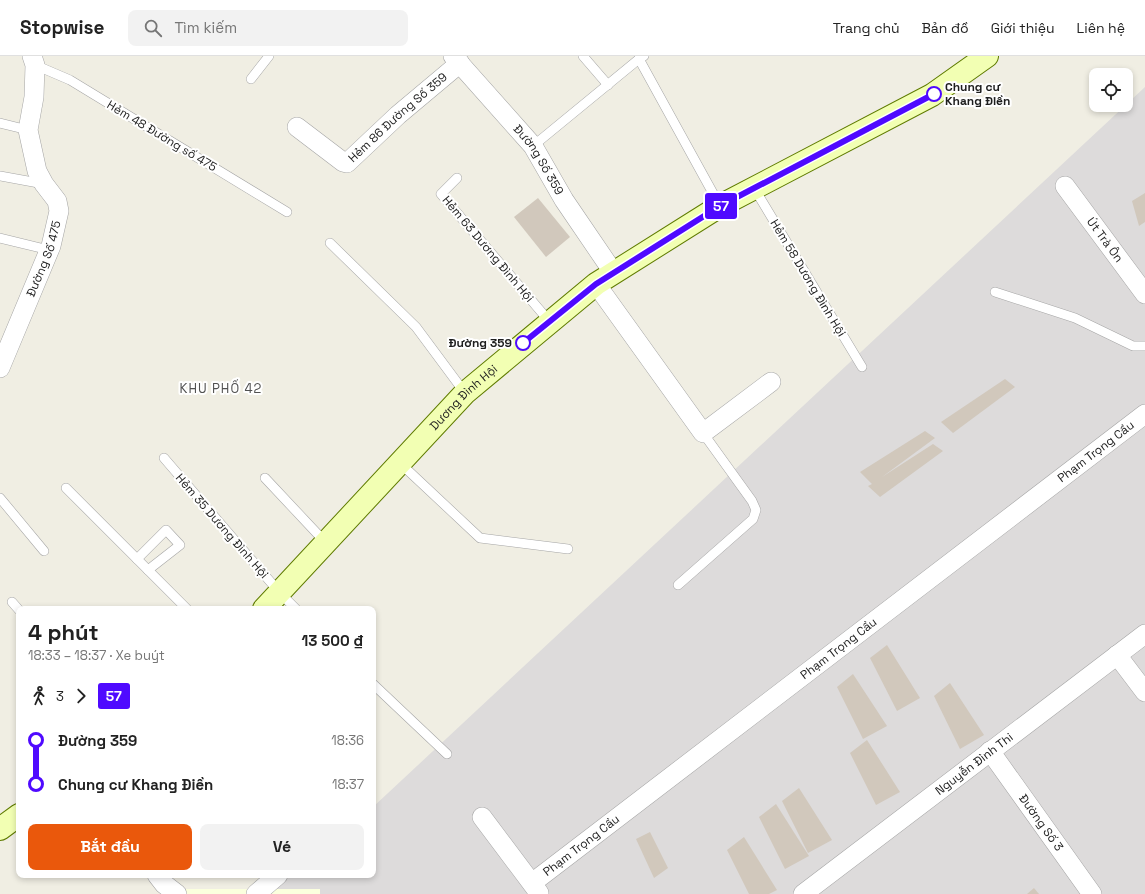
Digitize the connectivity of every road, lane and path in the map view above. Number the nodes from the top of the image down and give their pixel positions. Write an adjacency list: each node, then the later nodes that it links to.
1 (269, 56): 7 (lane)
2 (583, 56): 8 (lane)
3 (641, 58): 8 (lane); 18 (lane)
4 (976, 59): 17 (street, Dương Đình Hội)
5 (34, 60): 11 (street, Đường Số 475); 19 (lane, Hẻm 48 Đường số 475)
6 (457, 60): 10 (street, Hẻm 86 Đường Số 359); 12 (street, Đường Số 359)
7 (251, 79)
8 (608, 85): 12 (lane)
9 (0, 123): 11 (lane)
10 (297, 127)
11 (28, 130): 15 (street, Đường Số 475)
12 (533, 146): 23 (street, Đường Số 359)
13 (0, 176): 15 (lane)
14 (457, 178): 26 (lane, Hẻm 63 Dương Đình Hội)
15 (44, 184): 22 (street, Đường Số 475)
16 (1065, 186): 25 (street, Út Trà Ôn)
17 (754, 188): 18 (street, Dương Đình Hội); 28 (lane, Hẻm 58 Dương Đình Hội)
18 (720, 206): 23 (street, Dương Đình Hội)
19 (287, 212)
20 (0, 238): 22 (lane)
21 (330, 243): 31 (lane)
22 (49, 250): 29 (street, Đường Số 475)
23 (605, 278): 26 (street, Dương Đình Hội); 33 (street, Đường Số 359)
24 (995, 292): 27 (lane)
25 (1145, 294)
26 (549, 321): 31 (street, Dương Đình Hội)
27 (1145, 346)
28 (862, 367)
29 (0, 368)
30 (771, 382): 33 (street)
31 (465, 393): 35 (street, Dương Đình Hội)
32 (1145, 414): 61 (street, Phạm Trọng Cầu)
33 (702, 433): 44 (lane)
34 (164, 458): 45 (lane, Hẻm 35 Dương Đình Hội)
35 (400, 463): 39 (street, Dương Đình Hội); 40 (lane)
36 (265, 478): 39 (lane)
37 (66, 488): 42 (lane)
38 (0, 498): 41 (lane)
39 (326, 543): 45 (street, Dương Đình Hội)
40 (568, 549)
41 (44, 551)
42 (137, 559): 43 (lane); 43 (lane)
43 (148, 570): 47 (lane)
44 (678, 585)
45 (280, 593): 48 (street, Dương Đình Hội); 49 (lane, Hẻm 35 Dương Đình Hội)
46 (12, 602): 50 (lane)
47 (184, 606)
48 (267, 606)
49 (293, 606)
50 (16, 607)
51 (1145, 634): 52 (street, Nguyễn Đình Thi)
52 (1117, 655): 54 (street); 55 (street, Nguyễn Đình Thi)
53 (376, 687): 56 (lane)
54 (1145, 692)
55 (990, 751): 63 (street, Nguyễn Đình Thi); 64 (street, Đường Số 3)
56 (448, 754)
57 (16, 817): 59 (street)
58 (482, 817): 61 (street)
59 (0, 829)
60 (275, 878): 62 (street)
61 (536, 889)
62 (256, 894)
63 (803, 894)
64 (1092, 894)

